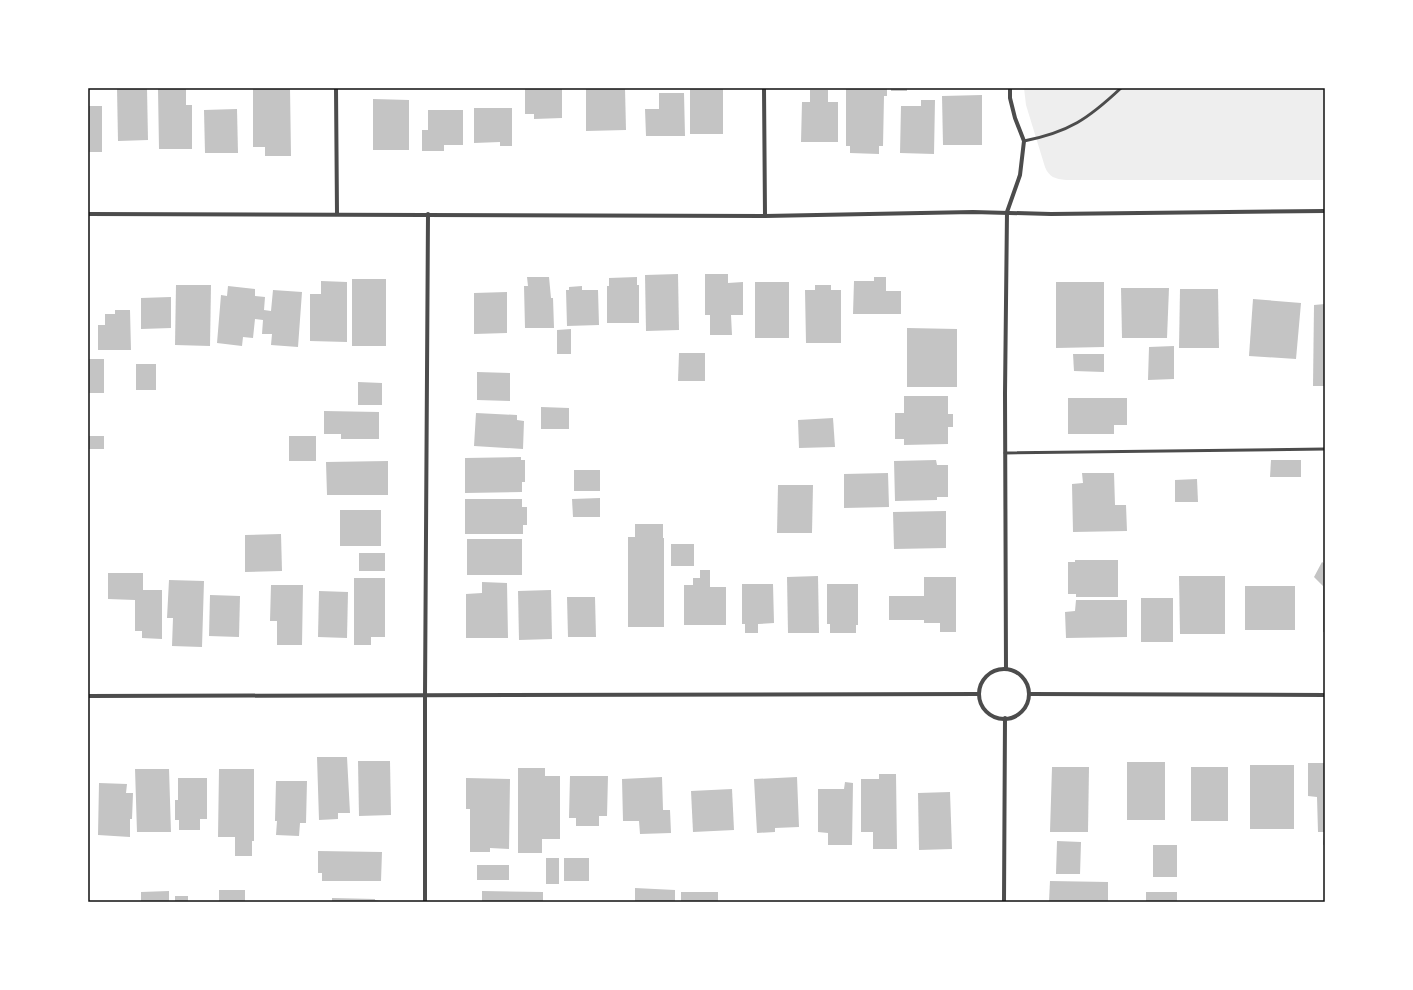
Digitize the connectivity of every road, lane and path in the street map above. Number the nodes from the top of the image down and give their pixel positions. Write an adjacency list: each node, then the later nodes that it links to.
1 (336, 88): 9 (street)
2 (764, 88): 11 (street)
3 (1010, 88): 5 (street)
4 (1121, 88): 5 (lane)
5 (1024, 141): 7 (street)
6 (1325, 211): 7 (street)
7 (1007, 212): 11 (street); 13 (street)
8 (88, 214): 9 (street)
9 (337, 214): 10 (street)
10 (428, 214): 11 (street); 17 (street)
11 (765, 216)
12 (1325, 449): 13 (lane)
13 (1005, 453): 14 (street)
14 (1006, 669): 15 (street); 16 (street)
15 (979, 694): 17 (street); 20 (street)
16 (1030, 694): 18 (street); 20 (street)
17 (425, 695): 19 (street); 21 (street)
18 (1325, 695)
19 (88, 696)
20 (1005, 718): 22 (street)
21 (425, 902)
22 (1004, 902)

